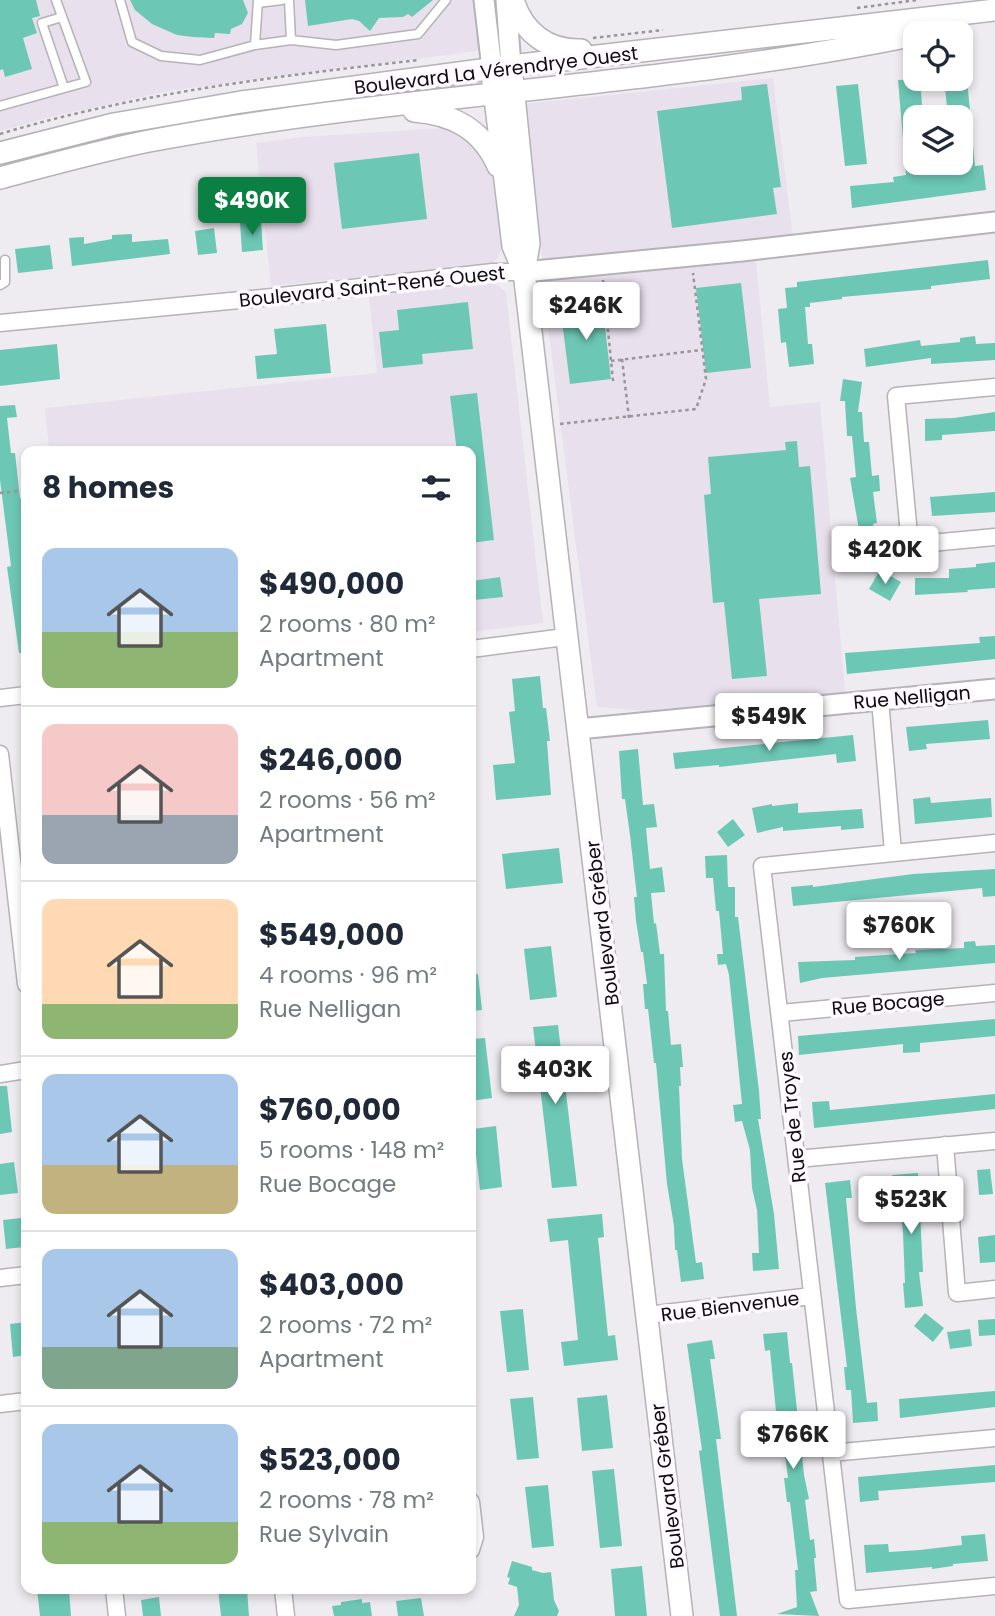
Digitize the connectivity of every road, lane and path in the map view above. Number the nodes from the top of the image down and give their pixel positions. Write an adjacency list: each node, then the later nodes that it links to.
1 (56, 0): 13 (lane)
2 (120, 0): 20 (lane)
3 (282, 0): 10 (lane)
4 (289, 0): 19 (lane)
5 (446, 0): 19 (lane)
6 (484, 0): 21 (street, Boulevard Gréber)
7 (506, 0): 21 (street, Boulevard Gréber)
8 (513, 0): 17 (main road)
9 (917, 0): 11 (path)
10 (258, 2): 20 (lane)
11 (856, 8)
12 (995, 10): 17 (main road, Boulevard La Vérendrye Ouest)
13 (62, 17): 22 (lane); 22 (lane)
14 (995, 19): 15 (main road)
15 (973, 23)
16 (903, 37): 23 (main road, Boulevard La Vérendrye Ouest)
17 (670, 38): 18 (path); 21 (main road, Boulevard La Vérendrye Ouest)
18 (583, 39)
19 (291, 40): 20 (lane)
20 (255, 45)
21 (501, 68): 23 (main road, Boulevard Gréber); 26 (main road, Boulevard La Vérendrye Ouest)
22 (64, 88): 24 (lane)
23 (504, 93): 25 (main road, Boulevard La Vérendrye Ouest); 28 (main road, Boulevard Gréber); 32 (main road, Boulevard Gréber)
24 (0, 106)
25 (377, 108): 27 (main road, Boulevard La Vérendrye Ouest); 28 (main road)
26 (0, 153)
27 (0, 178)
28 (505, 188): 32 (main road, Boulevard Gréber)
29 (995, 222): 32 (street, Boulevard Saint-René Ouest)
30 (5, 260): 34 (lane)
31 (693, 270): 38 (path)
32 (524, 272): 37 (street, Boulevard Saint-René Ouest); 48 (main road, Boulevard Gréber)
33 (603, 280): 35 (path)
34 (0, 285)
35 (604, 295): 36 (path); 40 (path)
36 (549, 301)
37 (0, 323)
38 (702, 350): 39 (path); 43 (path)
39 (622, 359): 40 (path); 43 (path)
40 (611, 360): 41 (path)
41 (613, 381)
42 (995, 387): 47 (street)
43 (629, 418): 44 (path)
44 (560, 424)
45 (21, 491): 46 (path)
46 (0, 493)
47 (995, 537)
48 (565, 637): 49 (street); 54 (main road, Boulevard Gréber)
49 (476, 648)
50 (995, 689): 53 (street, Rue Nelligan)
51 (21, 696): 52 (street)
52 (0, 698)
53 (880, 700): 54 (street, Rue Nelligan); 57 (street)
54 (578, 729): 70 (main road, Boulevard Gréber)
55 (0, 754): 58 (street)
56 (995, 843): 57 (street, Rue de Troyes)
57 (893, 852): 60 (street, Rue de Troyes)
58 (21, 940)
59 (995, 993): 60 (street, Rue Bocage)
60 (781, 1013): 65 (street, Rue de Troyes)
61 (21, 1071): 62 (street)
62 (0, 1074)
63 (995, 1141): 64 (street)
64 (945, 1145): 65 (street); 68 (street)
65 (797, 1159): 69 (street, Rue de Troyes)
66 (21, 1276): 67 (street)
67 (0, 1279)
68 (995, 1289)
69 (812, 1296): 70 (street, Rue Bienvenue); 74 (street, Rue de Troyes)
70 (647, 1315): 80 (main road, Boulevard Gréber)
71 (21, 1402): 72 (street)
72 (0, 1404)
73 (995, 1438): 74 (street)
74 (831, 1453): 75 (street, Rue de Troyes)
75 (995, 1586)
76 (115, 1594): 78 (street)
77 (284, 1594): 79 (street)
78 (117, 1616)
79 (286, 1616)
80 (682, 1616)

